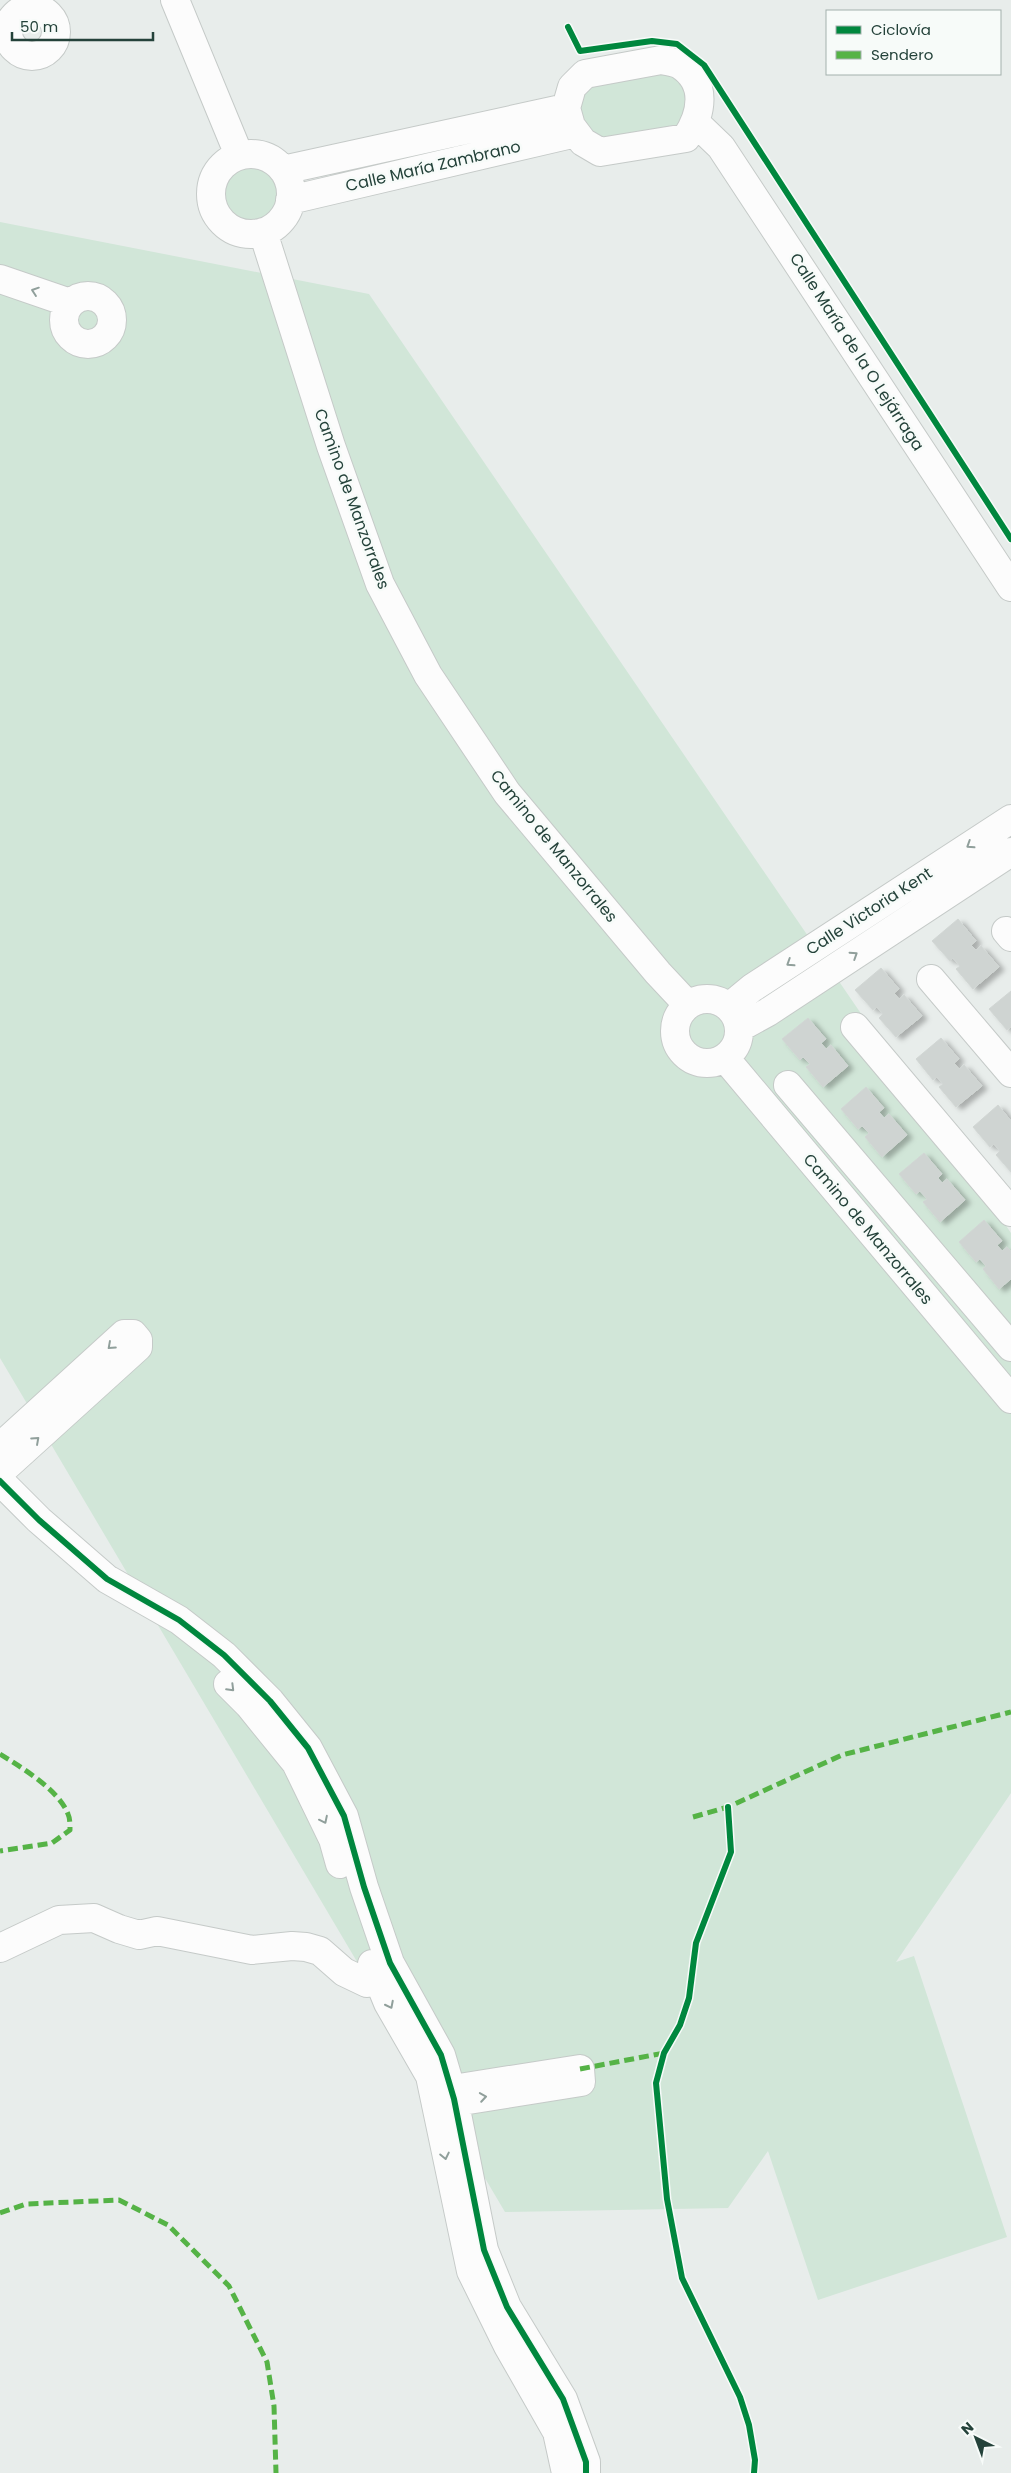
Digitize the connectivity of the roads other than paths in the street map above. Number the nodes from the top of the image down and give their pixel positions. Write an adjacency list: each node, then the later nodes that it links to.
1 (175, 0): 4 (street)
2 (571, 121): 3 (street); 3 (street); 5 (street, Calle María Zambrano); 6 (street, Calle María Zambrano)
3 (696, 123): 10 (street, Calle María de la O Lejárraga)
4 (239, 156): 5 (street); 7 (street)
5 (283, 170): 6 (street)
6 (290, 200): 7 (street)
7 (263, 232): 14 (street, Camino de Manzorrales)
8 (0, 279): 9 (street, one-way to 8)
9 (0, 299)
10 (1011, 588)
11 (1011, 819): 15 (street, Calle Victoria Kent, one-way to 15)
12 (1011, 852): 15 (street, Calle Victoria Kent, one-way to 12)
13 (931, 979): 18 (street)
14 (688, 1005): 15 (street); 17 (street)
15 (734, 1017): 17 (street)
16 (854, 1027): 20 (street)
17 (725, 1058): 23 (street, Camino de Manzorrales)
18 (1011, 1073)
19 (788, 1085): 21 (street)
20 (1011, 1212)
21 (1001, 1318): 22 (street)
22 (1011, 1347)
23 (1011, 1399)
24 (0, 1447): 25 (street, one-way to 24)
25 (0, 1472)
26 (0, 1481): 29 (street)
27 (0, 1508): 29 (street, one-way to 29)
28 (0, 1948): 29 (street)
29 (386, 1975): 30 (street)
30 (444, 2097): 31 (street, one-way to 31); 32 (street, one-way to 30)
31 (566, 2473)
32 (586, 2473)

